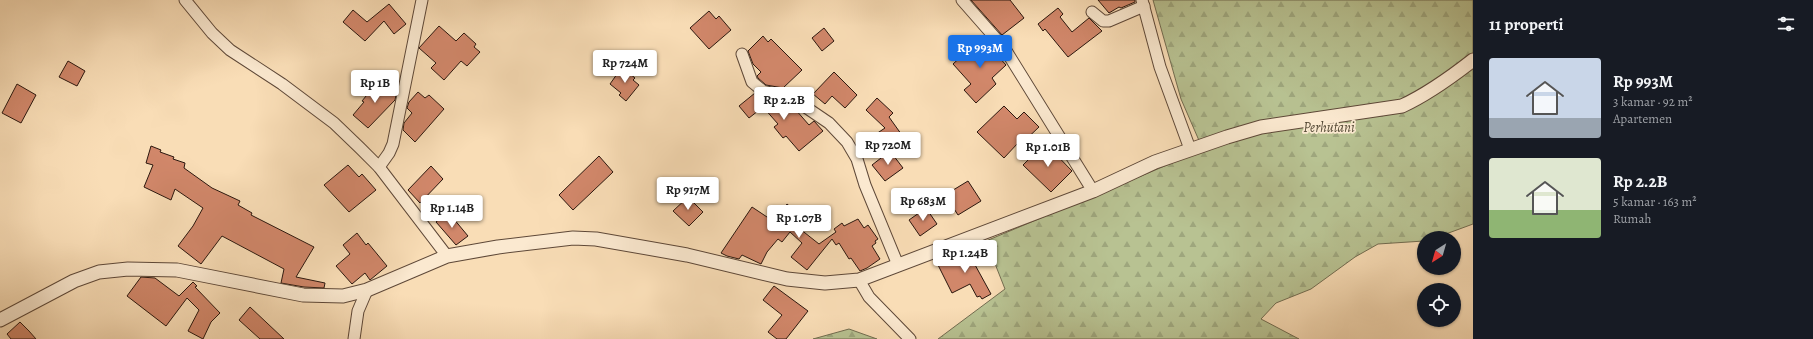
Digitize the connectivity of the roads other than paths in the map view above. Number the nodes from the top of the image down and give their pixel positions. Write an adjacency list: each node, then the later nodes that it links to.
1 (185, 0): 9 (street)
2 (422, 0): 9 (street)
3 (962, 0): 10 (street)
4 (1143, 3): 5 (street); 8 (street)
5 (1092, 12)
6 (742, 54): 12 (street)
7 (1473, 60): 8 (street)
8 (1190, 149): 10 (street)
9 (379, 167): 11 (street)
10 (1093, 191): 12 (street)
11 (447, 256): 13 (street); 14 (street)
12 (898, 265): 13 (street)
13 (859, 280): 17 (street)
14 (367, 290): 15 (street); 16 (street)
15 (0, 320)
16 (354, 339)
17 (910, 339)

